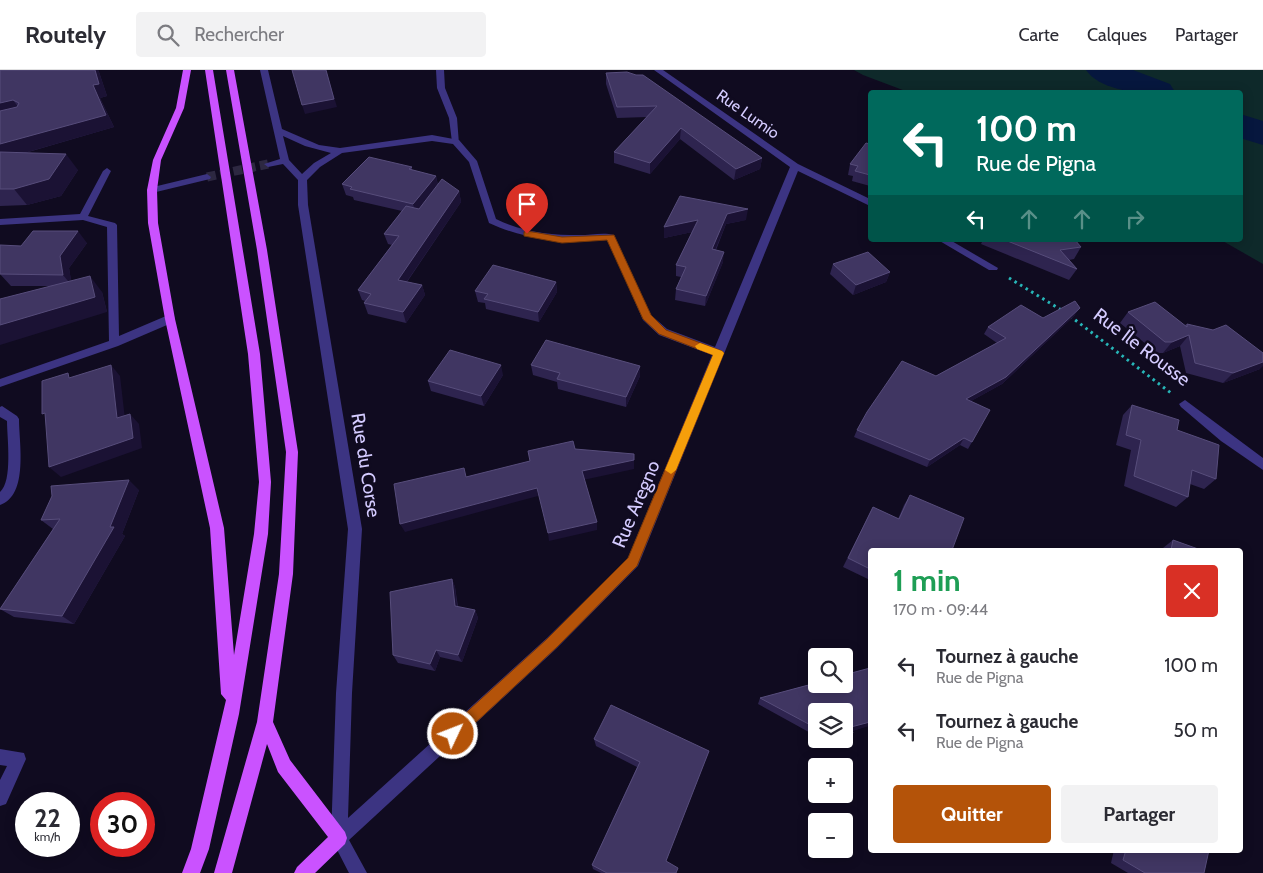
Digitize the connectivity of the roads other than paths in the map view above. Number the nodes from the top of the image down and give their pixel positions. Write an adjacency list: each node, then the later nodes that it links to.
1 (188, 70): 16 (main road)
2 (209, 70): 30 (main road)
3 (230, 70): 31 (main road)
4 (264, 70): 7 (street)
5 (440, 70): 8 (street)
6 (658, 70): 12 (street, Rue Lumio)
7 (278, 130): 9 (street); 10 (street)
8 (456, 142): 9 (street); 24 (street)
9 (340, 151): 15 (street)
10 (285, 161): 11 (street); 15 (street)
11 (268, 164)
12 (796, 166): 17 (street); 24 (street, Rue Aregno)
13 (107, 172): 18 (street)
14 (206, 177): 16 (street)
15 (302, 179): 34 (street, Rue du Corse)
16 (152, 190): 22 (main road)
17 (868, 202)
18 (82, 217): 19 (street); 23 (street)
19 (0, 222)
20 (947, 242): 21 (street)
21 (993, 268)
22 (170, 319): 23 (street); 30 (main road)
23 (114, 343): 25 (street)
24 (719, 353): 34 (street, Rue Aregno)
25 (0, 383)
26 (1185, 404): 28 (street, Rue Île Rousse)
27 (0, 412): 29 (street)
28 (1263, 466)
29 (0, 500)
30 (231, 714): 35 (main road)
31 (265, 722): 34 (main road); 36 (main road)
32 (0, 757): 33 (street)
33 (0, 798)
34 (339, 838): 37 (main road); 38 (street)
35 (191, 873)
36 (223, 873)
37 (303, 873)
38 (358, 873)

